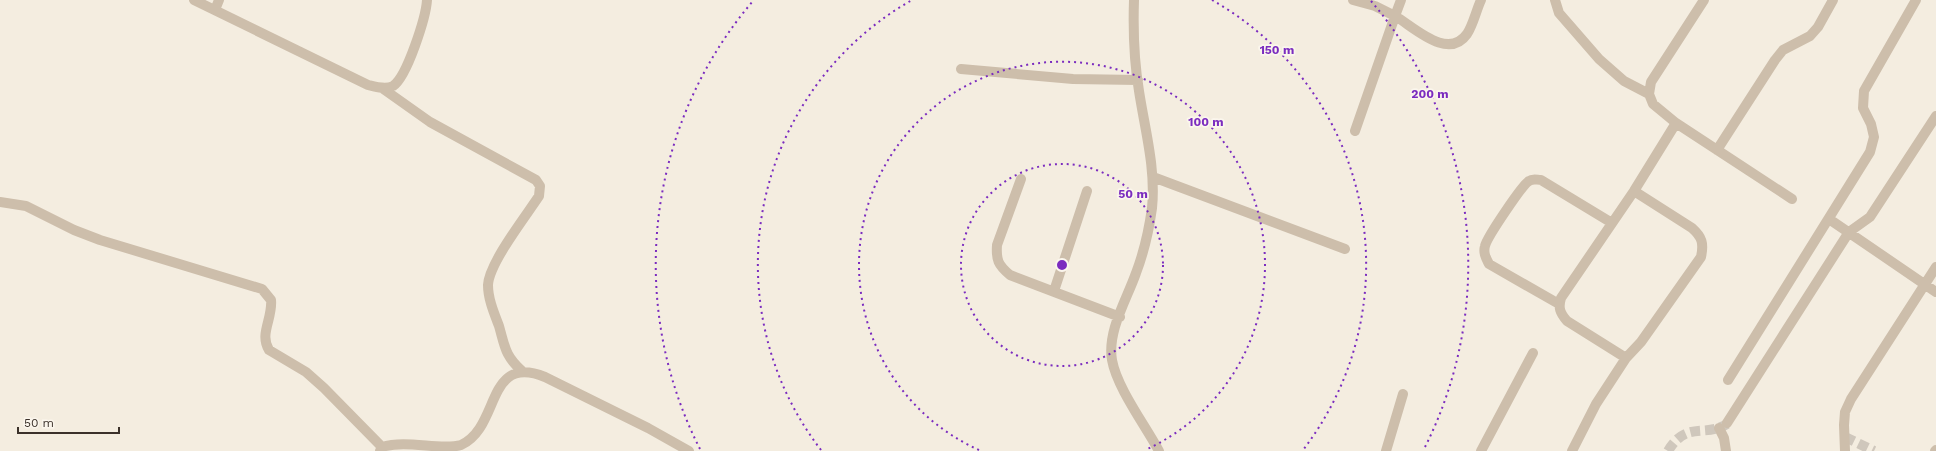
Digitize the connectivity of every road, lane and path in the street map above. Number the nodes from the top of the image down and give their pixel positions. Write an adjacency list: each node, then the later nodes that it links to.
1 (194, 0): 11 (street)
2 (426, 0): 15 (street)
3 (1134, 0): 14 (street)
4 (1353, 0): 12 (street)
5 (1401, 0): 12 (street)
6 (1481, 0): 12 (street)
7 (1554, 0): 16 (street)
8 (1704, 0): 16 (street)
9 (1833, 0): 20 (street)
10 (1916, 0): 27 (street)
11 (217, 5): 15 (street)
12 (1395, 16): 19 (street)
13 (961, 69): 14 (street)
14 (1138, 80): 21 (street)
15 (382, 88): 39 (street)
16 (1649, 94): 18 (street)
17 (1936, 116): 29 (street)
18 (1676, 123): 20 (street); 24 (street)
19 (1355, 131)
20 (1717, 150): 25 (street)
21 (1153, 177): 30 (street); 36 (street)
22 (1021, 179): 33 (street)
23 (1087, 191): 33 (street)
24 (1634, 191): 28 (street); 38 (street)
25 (1792, 199)
26 (0, 202): 42 (street)
27 (1829, 219): 29 (street); 40 (street)
28 (1612, 223): 35 (street); 35 (street)
29 (1849, 232): 32 (street); 48 (street)
30 (1345, 249)
31 (1936, 267): 32 (street)
32 (1925, 284): 34 (street); 49 (street)
33 (1054, 291): 36 (street)
34 (1936, 292)
35 (1559, 304): 38 (street)
36 (1120, 317): 44 (street)
37 (1533, 353): 46 (street)
38 (1626, 358): 47 (street)
39 (522, 371): 42 (street); 43 (street)
40 (1728, 380)
41 (1403, 394): 45 (street)
42 (381, 449)
43 (689, 451)
44 (1159, 451)
45 (1386, 451)
46 (1481, 451)
47 (1572, 451)
48 (1726, 451)
49 (1845, 451)

